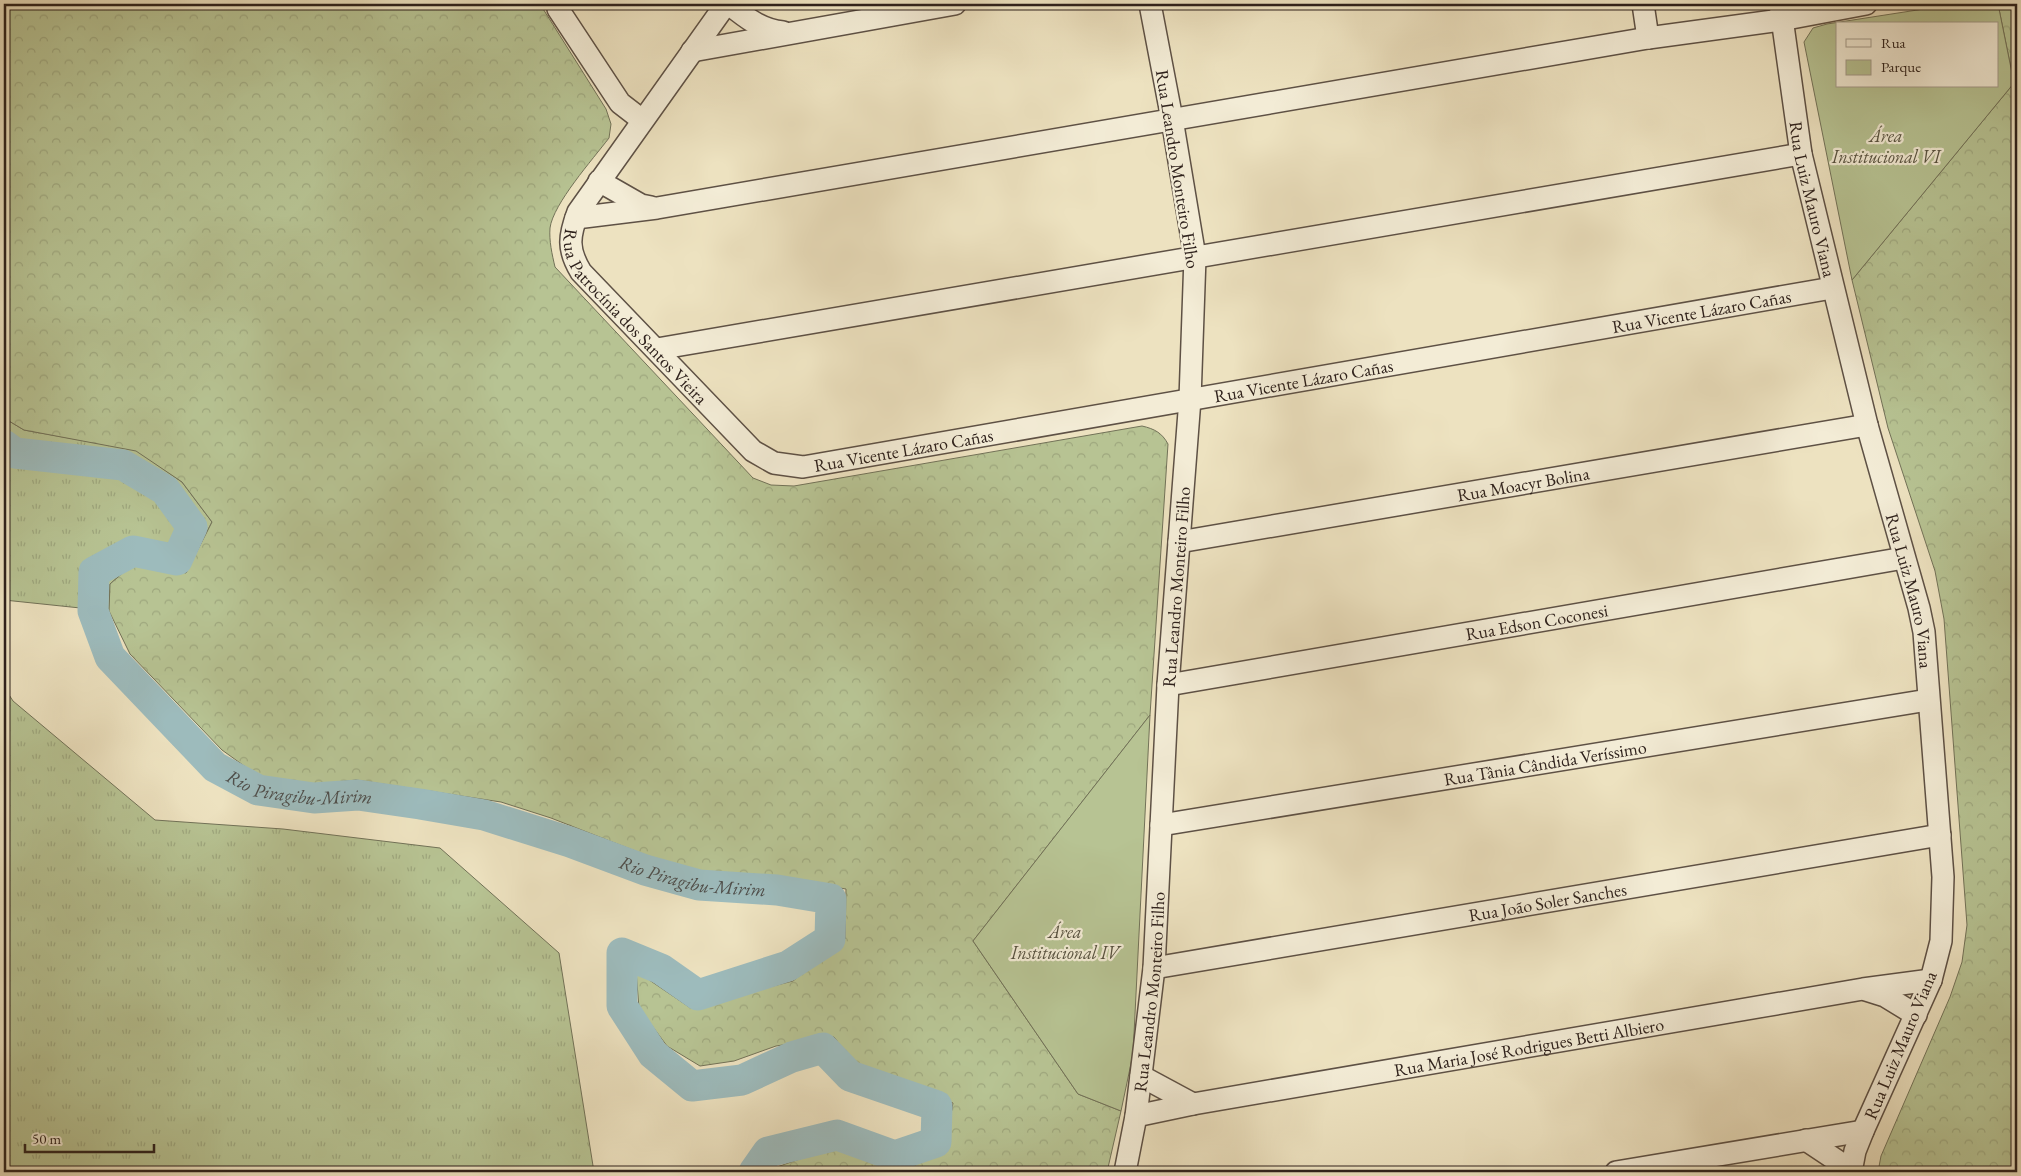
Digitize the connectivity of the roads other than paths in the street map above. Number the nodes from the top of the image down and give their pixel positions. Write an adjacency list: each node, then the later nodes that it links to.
1 (558, 4): 12 (street)
2 (727, 4): 8 (street); 10 (street, Rua Patrocínia dos Santos Vieira)
3 (955, 4): 8 (street)
4 (1150, 4): 11 (street, Rua Leandro Monteiro Filho)
5 (1643, 4): 9 (street)
6 (1866, 4): 7 (street)
7 (1780, 12): 9 (street); 13 (street, Rua Luiz Mauro Viana)
8 (788, 32): 10 (street)
9 (1648, 38): 11 (street)
10 (692, 51): 12 (street, Rua Patrocínia dos Santos Vieira)
11 (1172, 119): 15 (street); 17 (street, Rua Leandro Monteiro Filho)
12 (642, 120): 14 (street, Rua Patrocínia dos Santos Vieira)
13 (1801, 154): 17 (street); 18 (street, Rua Luiz Mauro Viana)
14 (599, 181): 15 (street); 16 (street, Rua Patrocínia dos Santos Vieira)
15 (657, 208): 16 (street)
16 (576, 218): 19 (street, Rua Patrocínia dos Santos Vieira)
17 (1195, 257): 19 (street); 20 (street, Rua Leandro Monteiro Filho)
18 (1832, 288): 20 (street, Rua Vicente Lázaro Cañas); 21 (street, Rua Luiz Mauro Viana)
19 (657, 349): 22 (street, Rua Patrocínia dos Santos Vieira)
20 (1190, 399): 22 (street, Rua Vicente Lázaro Cañas); 23 (street, Rua Leandro Monteiro Filho)
21 (1867, 425): 23 (street, Rua Moacyr Bolina); 24 (street, Rua Luiz Mauro Viana)
22 (774, 463)
23 (1179, 542): 25 (street, Rua Leandro Monteiro Filho)
24 (1904, 558): 25 (street, Rua Edson Coconesi); 26 (street, Rua Luiz Mauro Viana)
25 (1168, 685): 27 (street, Rua Leandro Monteiro Filho)
26 (1928, 700): 27 (street, Rua Tânia Cândida Veríssimo); 28 (street, Rua Luiz Mauro Viana)
27 (1161, 825): 29 (street, Rua Leandro Monteiro Filho)
28 (1940, 835): 29 (street, Rua João Soler Sanches); 30 (street, Rua Luiz Mauro Viana)
29 (1154, 968): 33 (street, Rua Leandro Monteiro Filho)
30 (1931, 980): 31 (street, Rua Maria José Rodrigues Betti Albiero); 32 (street, Rua Luiz Mauro Viana)
31 (1863, 989): 32 (street, Rua Maria José Rodrigues Betti Albiero); 34 (street, Rua Maria José Rodrigues Betti Albiero)
32 (1916, 1015): 36 (street, Rua Luiz Mauro Viana)
33 (1141, 1076): 34 (street); 35 (street, Rua Leandro Monteiro Filho)
34 (1193, 1104): 35 (street, Rua Maria José Rodrigues Betti Albiero)
35 (1136, 1116): 39 (street, Rua Leandro Monteiro Filho)
36 (1862, 1131): 37 (street); 38 (street, Rua Luiz Mauro Viana)
37 (1806, 1140): 38 (street); 40 (street)
38 (1851, 1171)
39 (1125, 1172)
40 (1616, 1172)

